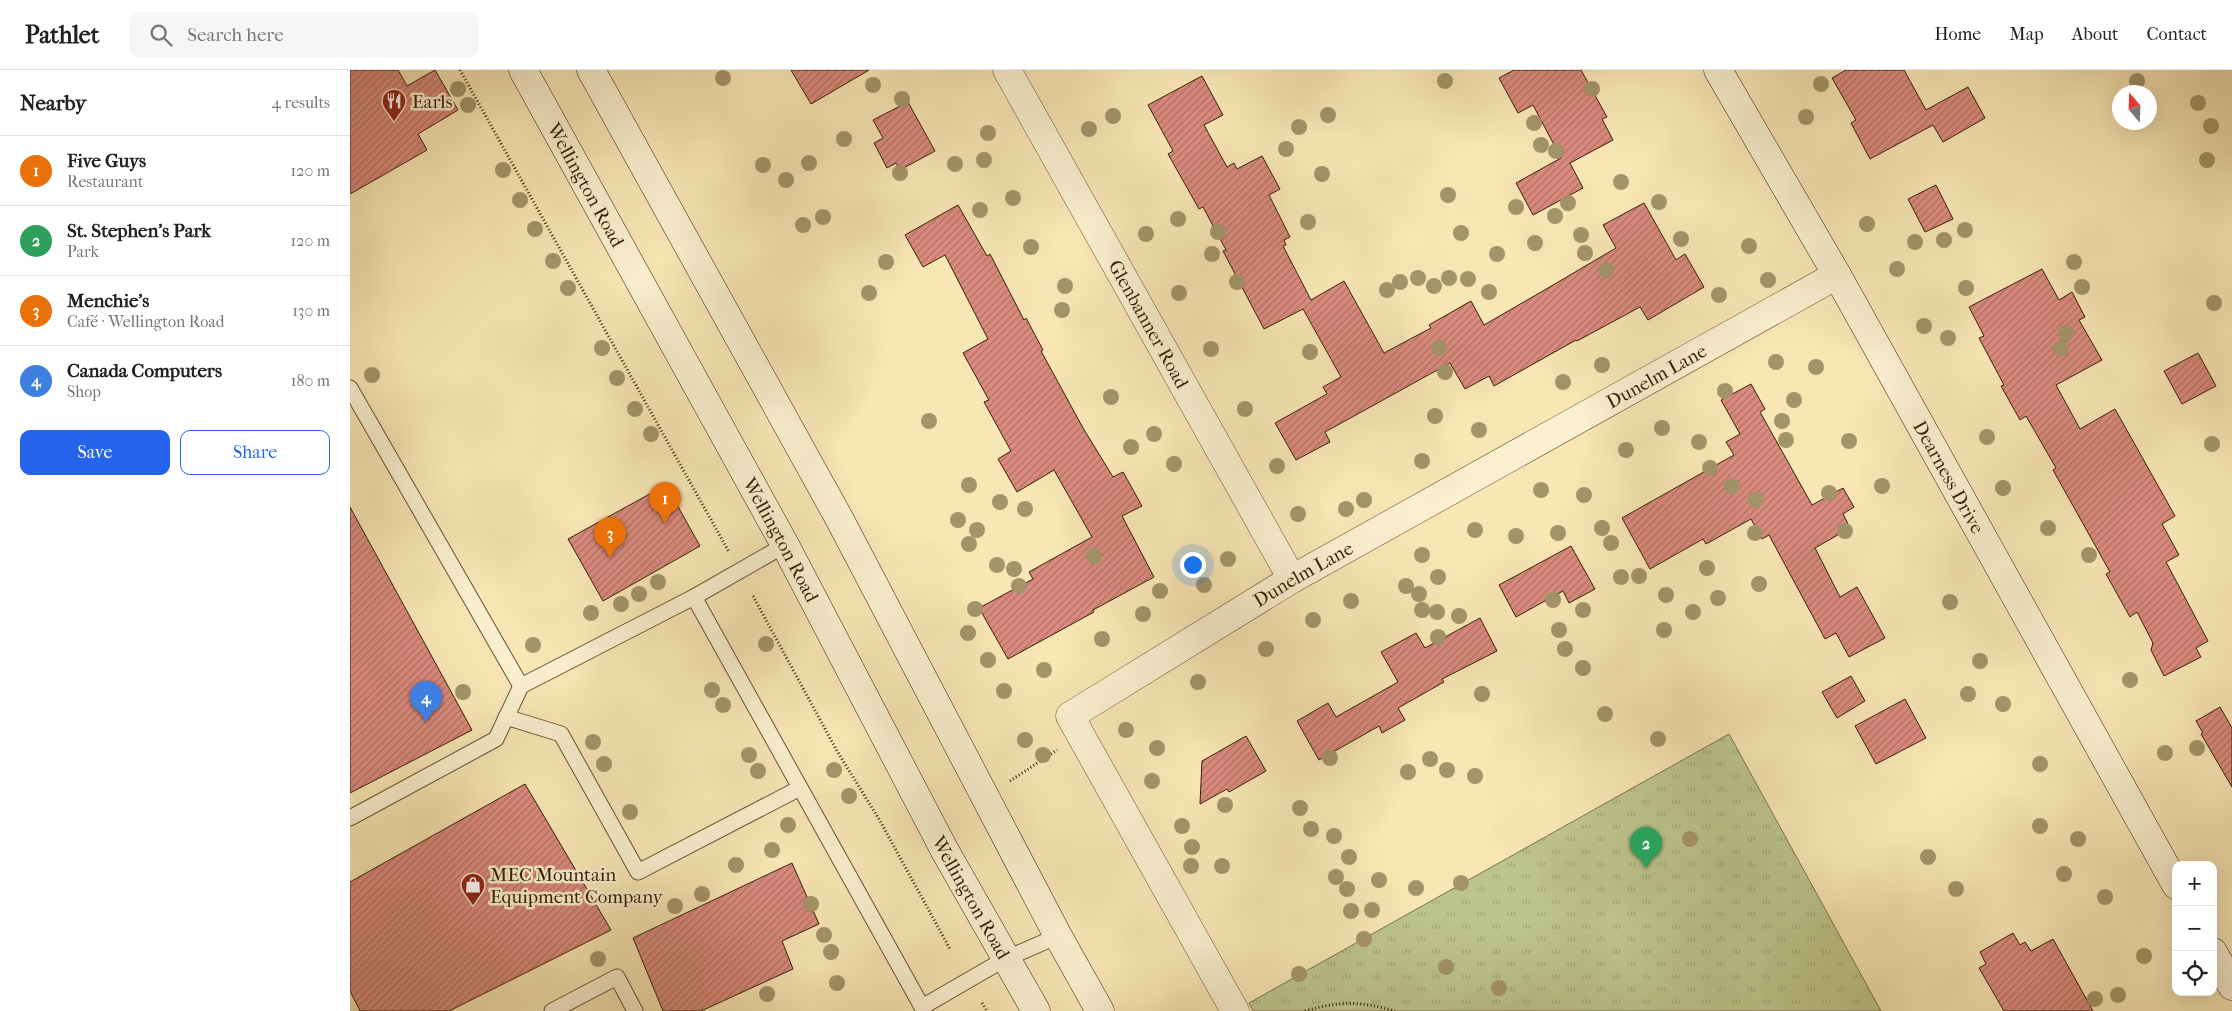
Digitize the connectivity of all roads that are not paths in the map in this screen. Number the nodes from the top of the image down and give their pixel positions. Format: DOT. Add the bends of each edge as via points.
graph roads {
  1 [pos="523,70"];
  2 [pos="590,70"];
  3 [pos="1007,70"];
  4 [pos="1718,70"];
  5 [pos="1837,275"];
  6 [pos="350,388"];
  7 [pos="785,545"];
  8 [pos="1292,579"];
  9 [pos="694,597"];
  10 [pos="521,686"];
  11 [pos="506,717"];
  12 [pos="800,788"];
  13 [pos="350,818"];
  14 [pos="2172,878"];
  15 [pos="1058,936"];
  16 [pos="1005,959"];
  17 [pos="2217,959"];
  18 [pos="2232,986"];
  19 [pos="919,1009"];
  20 [pos="552,1011"];
  21 [pos="635,1011"];
  22 [pos="1036,1011"];
  23 [pos="1100,1011"];
  24 [pos="1235,1011"];
  1 -- 7 [label="street, Wellington Road"];
  2 -- 15 [label="street" via="840,520"];
  3 -- 8 [label="street, Glenbanner Road"];
  4 -- 5 [label="street, Dearness Drive"];
  5 -- 8 [label="street, Dunelm Lane"];
  5 -- 14 [label="street, Dearness Drive"];
  6 -- 10 [label="lane"];
  7 -- 9 [label="lane"];
  7 -- 16 [label="street, Wellington Road"];
  8 -- 24 [label="street, Dunelm Lane" via="1070,716"];
  9 -- 10 [label="lane"];
  9 -- 12 [label="lane"];
  10 -- 11 [label="lane"];
  11 -- 12 [label="lane" via="561,734 638,872"];
  11 -- 13 [label="lane" via="496,739"];
  12 -- 19 [label="lane"];
  15 -- 16 [label="lane"];
  15 -- 23 [label="street"];
  16 -- 19 [label="lane"];
  16 -- 22 [label="street, Wellington Road"];
  17 -- 18 [label="street"];
  20 -- 21 [label="lane" via="617,978"];
}
